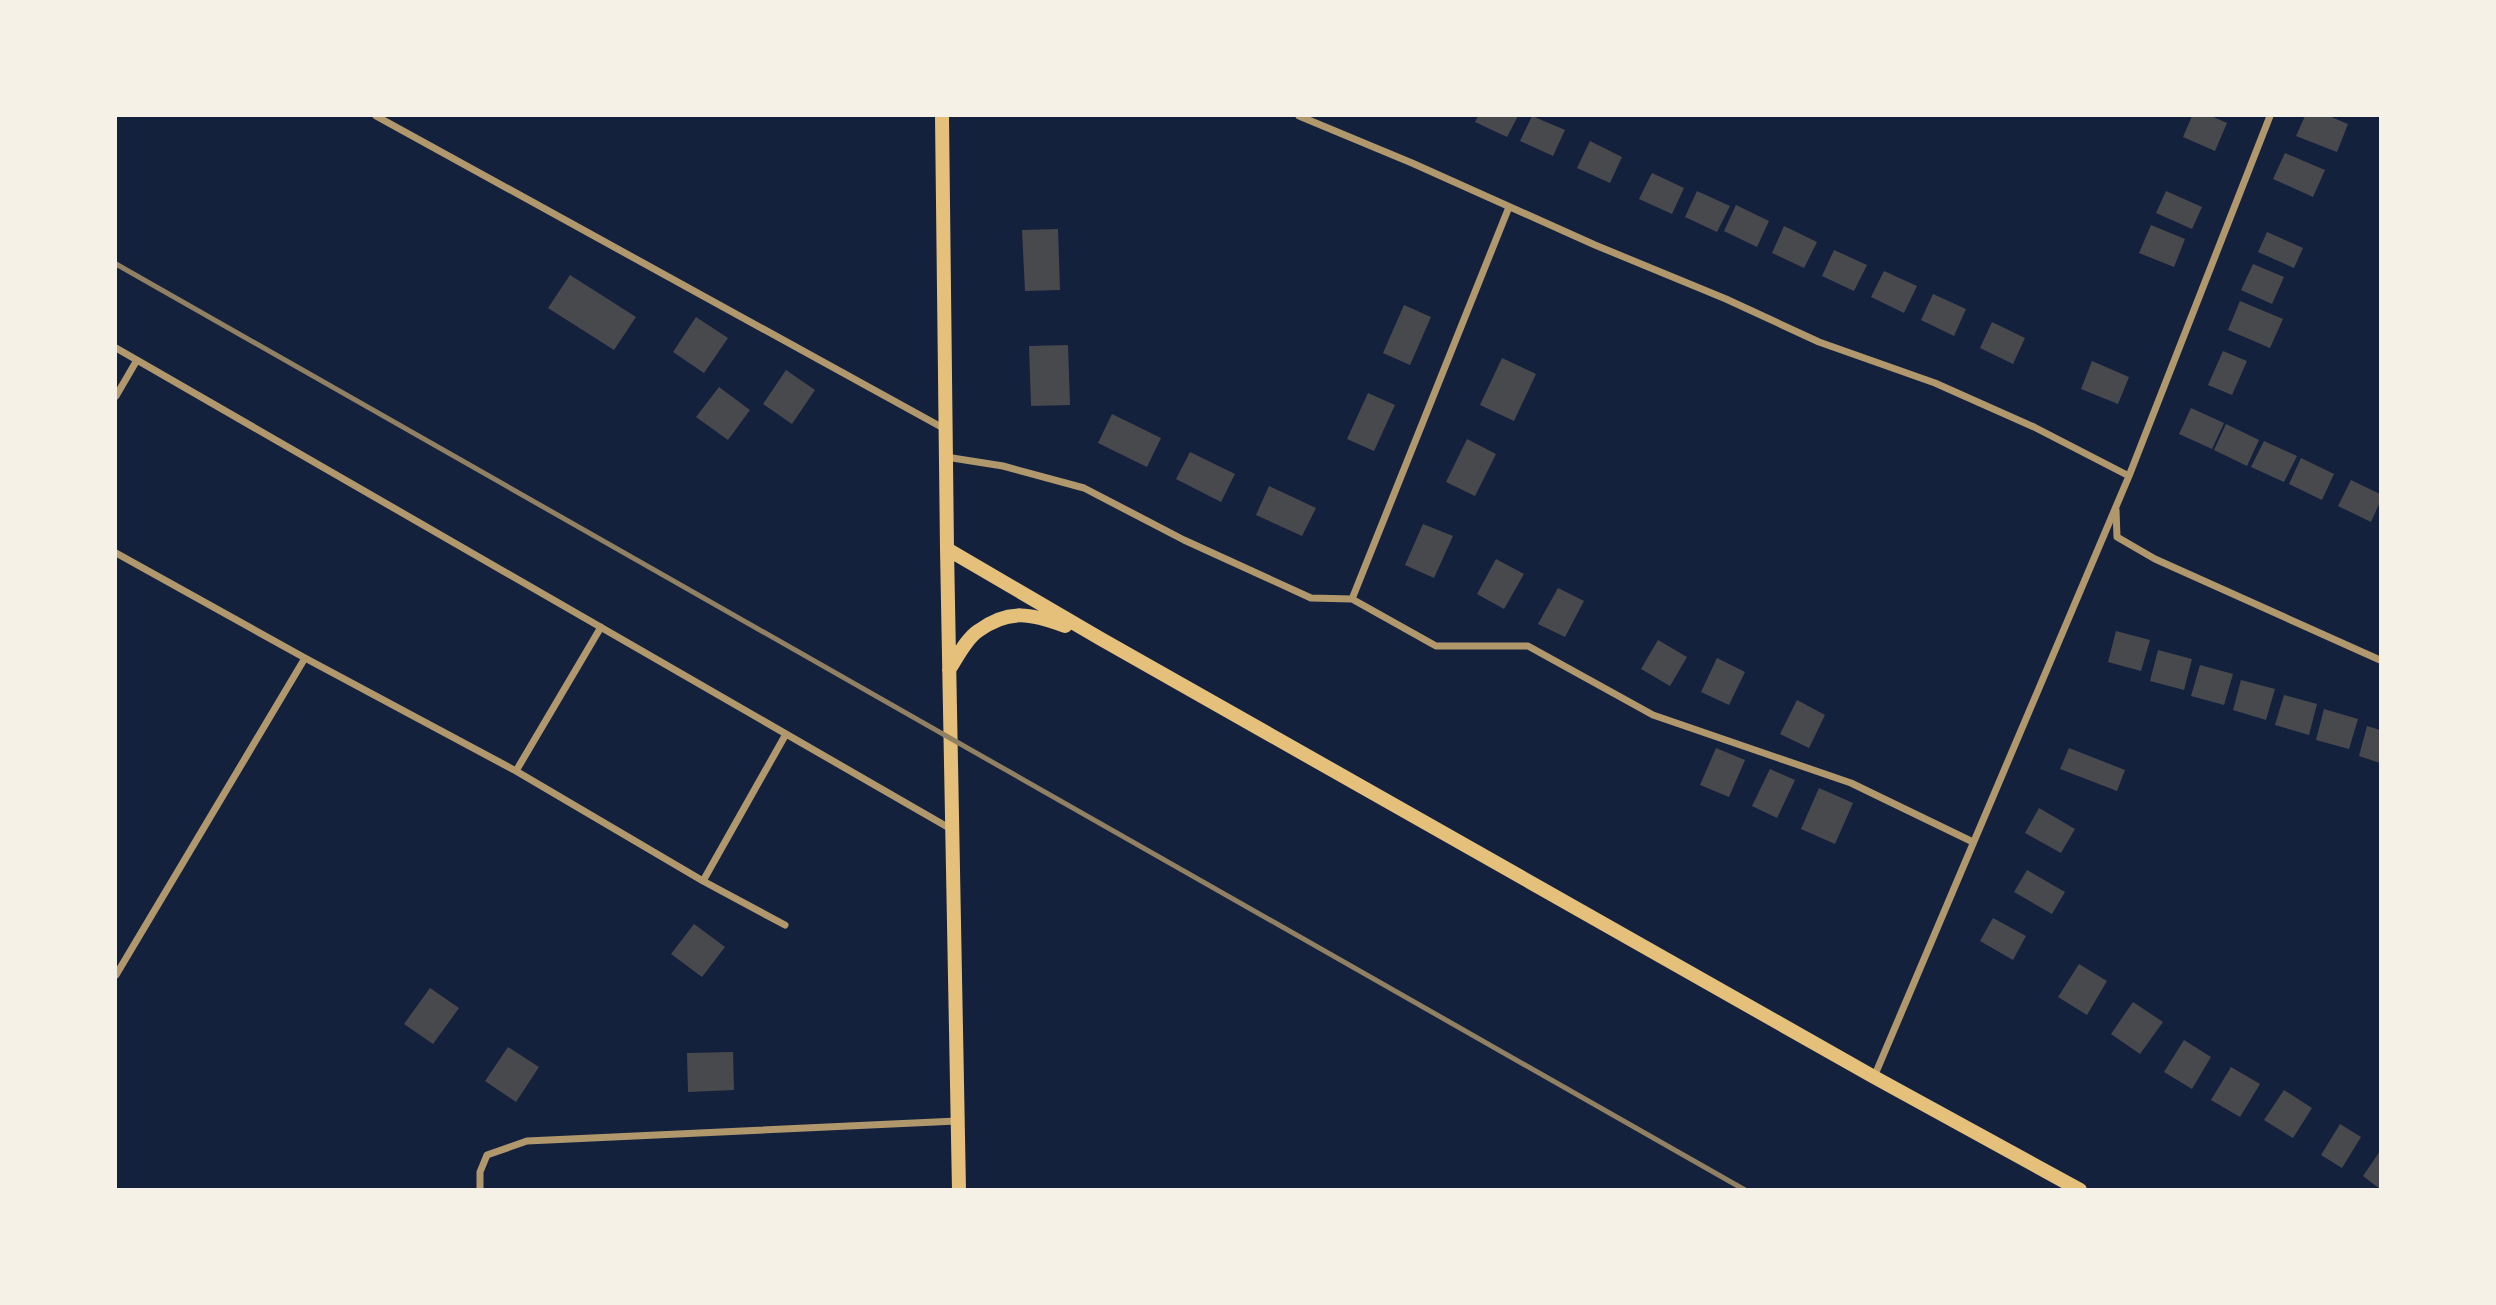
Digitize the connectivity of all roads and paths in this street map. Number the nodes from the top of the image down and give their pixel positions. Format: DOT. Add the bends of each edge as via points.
graph roads {
  1 [pos="376,116"];
  2 [pos="942,116"];
  3 [pos="1298,116"];
  4 [pos="2270,116"];
  5 [pos="1509,207"];
  6 [pos="116,348"];
  7 [pos="137,360"];
  8 [pos="116,396"];
  9 [pos="946,429"];
  10 [pos="946,457"];
  11 [pos="2129,476"];
  12 [pos="2116,507"];
  13 [pos="947,549"];
  14 [pos="116,554"];
  15 [pos="1352,599"];
  16 [pos="601,627"];
  17 [pos="1101,639"];
  18 [pos="305,658"];
  19 [pos="2381,660"];
  20 [pos="949,670"];
  21 [pos="786,734"];
  22 [pos="516,771"];
  23 [pos="952,829"];
  24 [pos="1973,842"];
  25 [pos="703,881"];
  26 [pos="785,925"];
  27 [pos="116,975"];
  28 [pos="1874,1077"];
  29 [pos="958,1121"];
  30 [pos="480,1189"];
  31 [pos="959,1189"];
  32 [pos="2080,1189"];
  1 -- 9 [label="street"];
  2 -- 9 [label="main road"];
  3 -- 5 [label="street"];
  4 -- 11 [label="street"];
  5 -- 11 [label="street" via="1819,342 1935,383"];
  5 -- 15 [label="street"];
  6 -- 7 [label="street"];
  7 -- 8 [label="street"];
  7 -- 16 [label="street"];
  9 -- 10 [label="main road"];
  10 -- 13 [label="main road"];
  10 -- 15 [label="street" via="1003,466 1084,488 1311,598"];
  11 -- 12 [label="street"];
  12 -- 19 [label="street" via="2117,537 2155,559"];
  12 -- 24 [label="street"];
  13 -- 17 [label="main road"];
  13 -- 20 [label="main road"];
  14 -- 18 [label="street"];
  15 -- 24 [label="street" via="1436,646 1528,646 1653,715 1851,783"];
  16 -- 21 [label="street"];
  16 -- 22 [label="street"];
  17 -- 20 [label="main road" via="1038,616 1010,614 976,631"];
  17 -- 28 [label="main road"];
  18 -- 22 [label="street"];
  18 -- 27 [label="street"];
  20 -- 23 [label="main road"];
  21 -- 23 [label="street"];
  21 -- 25 [label="street"];
  22 -- 25 [label="street"];
  23 -- 29 [label="main road"];
  24 -- 28 [label="street"];
  25 -- 26 [label="street"];
  28 -- 32 [label="main road"];
  29 -- 30 [label="street" via="527,1141 487,1155"];
  29 -- 31 [label="main road"];
}
